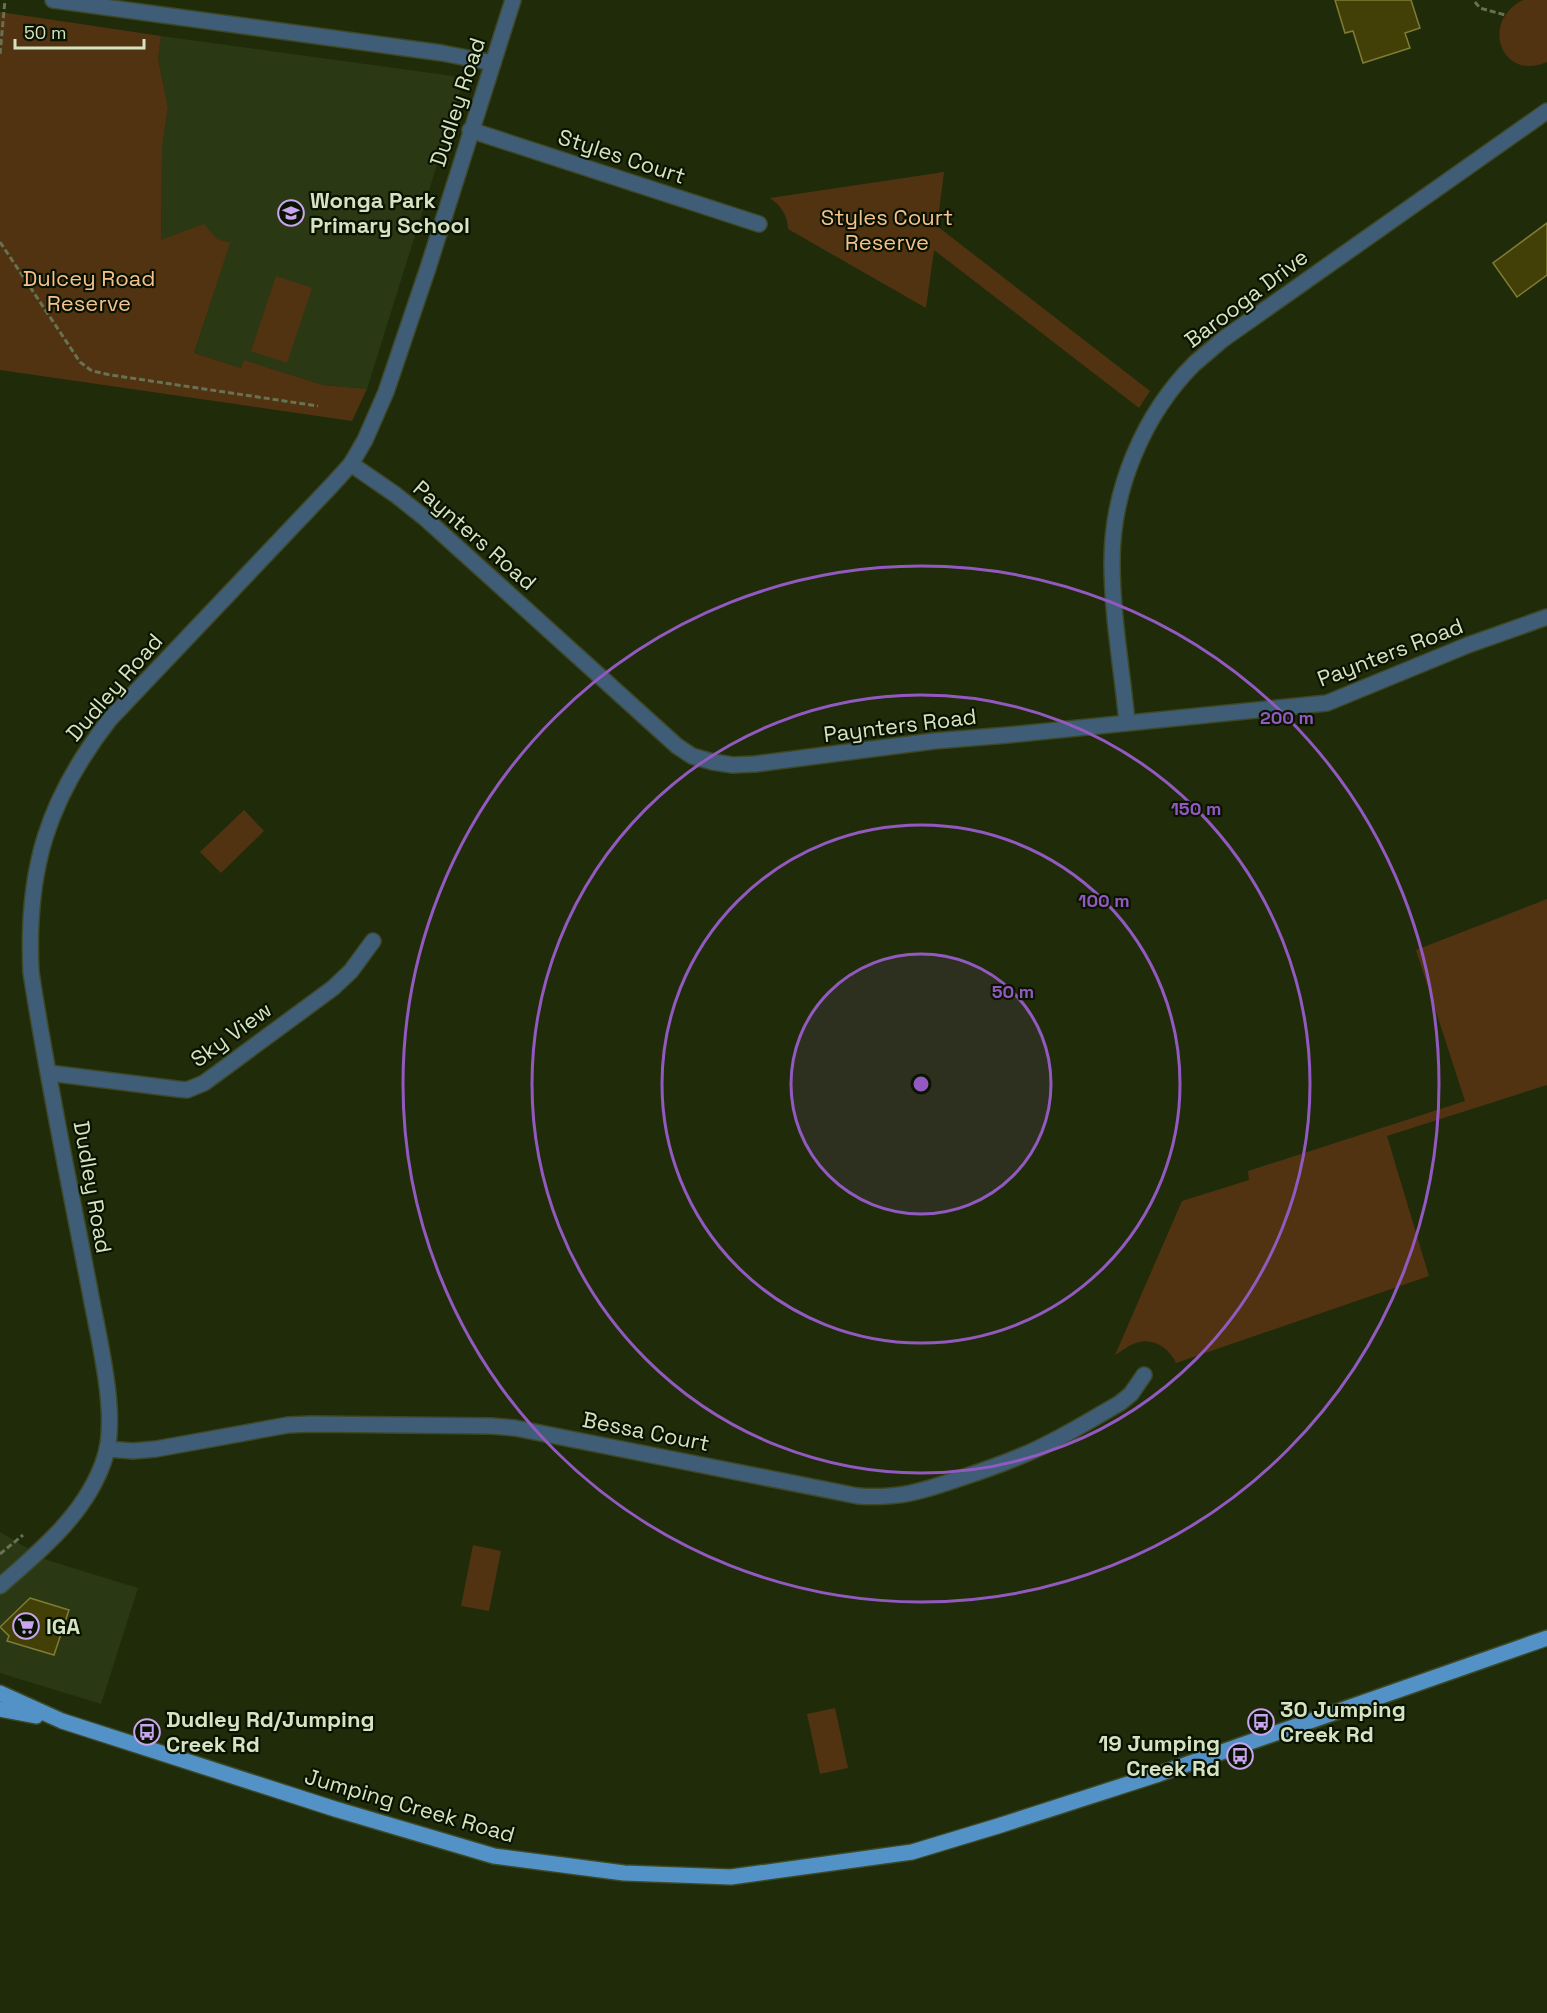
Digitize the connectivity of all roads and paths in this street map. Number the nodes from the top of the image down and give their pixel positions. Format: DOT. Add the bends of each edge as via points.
graph roads {
  1 [pos="5,0"];
  2 [pos="53,0"];
  3 [pos="513,0"];
  4 [pos="1475,2"];
  5 [pos="1505,15"];
  6 [pos="0,54"];
  7 [pos="494,63"];
  8 [pos="1547,111"];
  9 [pos="470,130"];
  10 [pos="759,224"];
  11 [pos="0,242"];
  12 [pos="318,406"];
  13 [pos="351,464"];
  14 [pos="1547,617"];
  15 [pos="1127,722"];
  16 [pos="373,941"];
  17 [pos="49,1073"];
  18 [pos="1144,1375"];
  19 [pos="107,1449"];
  20 [pos="23,1535"];
  21 [pos="0,1554"];
  22 [pos="0,1586"];
  23 [pos="1547,1638"];
  24 [pos="0,1693"];
  25 [pos="0,1709"];
  26 [pos="62,1721"];
  1 -- 6 [label="path"];
  2 -- 7 [label="street"];
  3 -- 7 [label="street, Dudley Road"];
  4 -- 5 [label="path" via="1480,8"];
  7 -- 9 [label="street, Dudley Road"];
  8 -- 15 [label="street, Barooga Drive" via="1222,340 1170,392 1133,456 1113,536 1114,601"];
  9 -- 10 [label="street, Styles Court"];
  9 -- 13 [label="street, Dudley Road" via="386,392"];
  11 -- 12 [label="path" via="86,368"];
  13 -- 15 [label="street, Paynters Road" via="426,519 648,721 692,756 733,765 755,764"];
  13 -- 17 [label="street, Dudley Road" via="110,719 58,800 39,853 31,913 31,972"];
  14 -- 15 [label="street, Paynters Road" via="1468,645 1327,704"];
  16 -- 17 [label="street, Sky View" via="333,988 195,1088"];
  17 -- 19 [label="street, Dudley Road" via="101,1354 109,1407"];
  18 -- 19 [label="street, Bessa Court" via="1120,1403 1042,1446 921,1492 900,1496 858,1496 491,1426 300,1425 156,1449"];
  19 -- 22 [label="street, Dudley Road" via="85,1500 46,1544"];
  20 -- 21 [label="path"];
  23 -- 26 [label="main road, Jumping Creek Road" via="1170,1770 912,1852 731,1877 624,1873 494,1856"];
  24 -- 26 [label="main road, Jumping Creek Road"];
  25 -- 26 [label="main road, Jumping Creek Road"];
}
